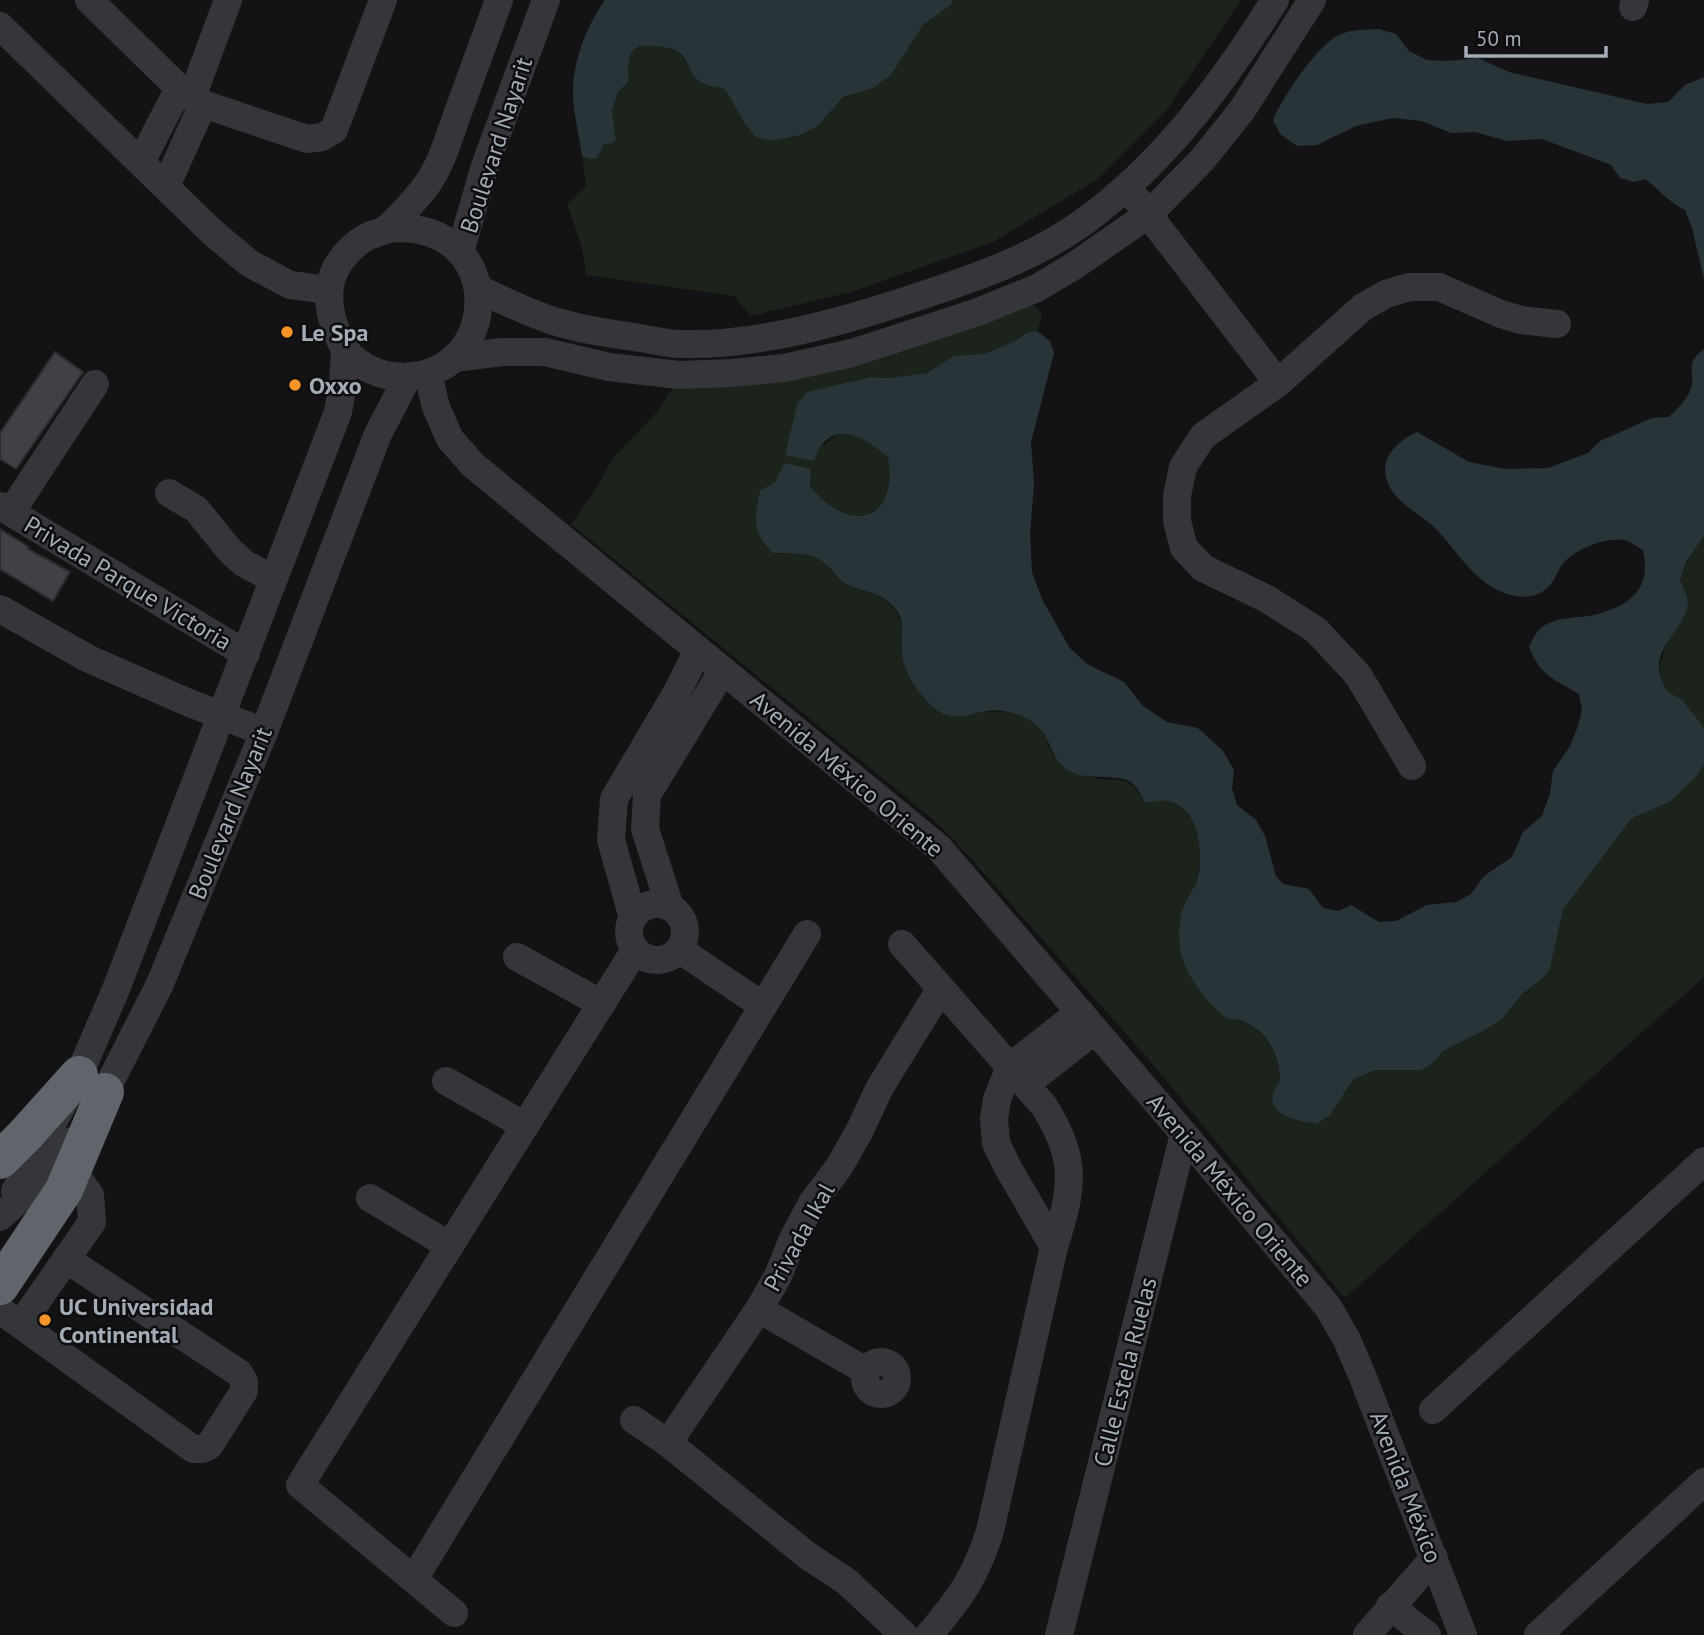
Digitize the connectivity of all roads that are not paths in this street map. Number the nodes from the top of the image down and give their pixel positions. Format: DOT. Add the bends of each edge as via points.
graph roads {
  1 [pos="228,0"];
  2 [pos="383,0"];
  3 [pos="499,0"];
  4 [pos="545,0"];
  5 [pos="1275,0"];
  6 [pos="1312,0"];
  7 [pos="97,3"];
  8 [pos="0,26"];
  9 [pos="191,96"];
  10 [pos="141,162"];
  11 [pos="166,186"];
  12 [pos="1126,188"];
  13 [pos="1149,214"];
  14 [pos="386,229"];
  15 [pos="460,252"];
  16 [pos="479,289"];
  17 [pos="329,290"];
  18 [pos="1557,324"];
  19 [pos="681,344"];
  20 [pos="345,350"];
  21 [pos="454,358"];
  22 [pos="679,375"];
  23 [pos="418,376"];
  24 [pos="1278,383"];
  25 [pos="95,384"];
  26 [pos="169,494"];
  27 [pos="6,509"];
  28 [pos="273,579"];
  29 [pos="0,609"];
  30 [pos="698,650"];
  31 [pos="246,654"];
  32 [pos="723,670"];
  33 [pos="222,715"];
  34 [pos="264,732"];
  35 [pos="1412,766"];
  36 [pos="670,907"];
  37 [pos="633,918"];
  38 [pos="807,934"];
  39 [pos="902,944"];
  40 [pos="635,950"];
  41 [pos="680,950"];
  42 [pos="517,957"];
  43 [pos="941,988"];
  44 [pos="602,1003"];
  45 [pos="763,1006"];
  46 [pos="1087,1021"];
  47 [pos="1018,1076"];
  48 [pos="446,1082"];
  49 [pos="92,1084"];
  50 [pos="525,1126"];
  51 [pos="1184,1135"];
  52 [pos="0,1160"];
  53 [pos="1704,1161"];
  54 [pos="73,1171"];
  55 [pos="370,1198"];
  56 [pos="0,1216"];
  57 [pos="450,1246"];
  58 [pos="1054,1247"];
  59 [pos="66,1259"];
  60 [pos="0,1286"];
  61 [pos="759,1309"];
  62 [pos="11,1317"];
  63 [pos="1347,1340"];
  64 [pos="866,1371"];
  65 [pos="1433,1410"];
  66 [pos="634,1420"];
  67 [pos="668,1443"];
  68 [pos="1704,1482"];
  69 [pos="1434,1558"];
  70 [pos="414,1580"];
  71 [pos="1390,1606"];
  72 [pos="454,1613"];
  73 [pos="1062,1622"];
  74 [pos="904,1635"];
  75 [pos="929,1635"];
  76 [pos="1367,1635"];
  77 [pos="1427,1635"];
  78 [pos="1463,1635"];
  79 [pos="1538,1635"];
  1 -- 9 [label="street"];
  2 -- 9 [label="street" via="334,130 322,138 307,139"];
  3 -- 14 [label="street" via="428,184"];
  4 -- 15 [label="street, Boulevard Nayarit" via="485,166"];
  5 -- 12 [label="street" via="1195,116"];
  6 -- 13 [label="street" via="1242,110 1202,160"];
  7 -- 9 [label="street"];
  8 -- 10 [label="street"];
  9 -- 10 [label="street"];
  9 -- 11 [label="street"];
  10 -- 11 [label="street"];
  11 -- 17 [label="street" via="249,263 289,285"];
  12 -- 13 [label="street"];
  12 -- 19 [label="street" via="1082,223 1028,256 973,278 800,331 760,339"];
  13 -- 22 [label="street" via="1037,288 978,312 852,353 783,368"];
  13 -- 24 [label="street"];
  14 -- 15 [label="street, Boulevard Nayarit" via="426,230"];
  14 -- 17 [label="street" via="348,251"];
  15 -- 16 [label="street"];
  16 -- 19 [label="street" via="557,322"];
  16 -- 21 [label="street" via="475,327"];
  17 -- 20 [label="street" via="331,322"];
  18 -- 24 [label="street" via="1501,314 1439,287 1409,287 1363,307"];
  19 -- 22 [label="street"];
  20 -- 23 [label="street" via="363,366 384,375"];
  20 -- 28 [label="street, Boulevard Nayarit" via="338,412"];
  21 -- 22 [label="street" via="545,352 609,367"];
  21 -- 23 [label="street"];
  23 -- 30 [label="street, Avenida México Oriente" via="450,439 473,465"];
  23 -- 34 [label="street, Boulevard Nayarit" via="378,434"];
  24 -- 35 [label="street" via="1203,436 1182,467 1177,521 1184,548 1203,568 1267,599 1316,630 1358,675"];
  25 -- 27 [label="street, Privada Parque Victoria"];
  26 -- 28 [label="street" via="196,509 244,564"];
  27 -- 31 [label="street, Privada Parque Victoria"];
  28 -- 31 [label="street, Boulevard Nayarit"];
  29 -- 33 [label="street" via="89,659"];
  30 -- 32 [label="street, Avenida México Oriente"];
  30 -- 37 [label="street" via="614,799 611,840"];
  31 -- 33 [label="street, Boulevard Nayarit"];
  32 -- 36 [label="street" via="647,795 645,829"];
  32 -- 46 [label="street, Avenida México Oriente" via="939,848"];
  33 -- 34 [label="street"];
  33 -- 49 [label="street, Boulevard Nayarit" via="116,989"];
  34 -- 49 [label="street, Boulevard Nayarit" via="159,986"];
  36 -- 37 [label="street" via="643,908"];
  36 -- 41 [label="street" via="682,918 686,934"];
  37 -- 40 [label="street" via="629,934"];
  38 -- 45 [label="street"];
  39 -- 43 [label="street"];
  40 -- 41 [label="street" via="649,959 666,959"];
  40 -- 44 [label="street"];
  41 -- 45 [label="street"];
  42 -- 44 [label="street"];
  43 -- 47 [label="street"];
  43 -- 61 [label="street, Privada Ikal" via="879,1089 839,1167 812,1203"];
  44 -- 50 [label="street"];
  45 -- 70 [label="street"];
  46 -- 47 [label="street"];
  46 -- 51 [label="street, Avenida México Oriente"];
  47 -- 58 [label="street" via="1059,1130 1070,1175 1068,1205"];
  47 -- 58 [label="street" via="997,1099 996,1143"];
  48 -- 50 [label="street"];
  49 -- 52 [label="highway"];
  49 -- 54 [label="highway"];
  49 -- 56 [label="street, Boulevard Nayarit" via="54,1168"];
  50 -- 57 [label="street"];
  51 -- 63 [label="street, Avenida México Oriente" via="1328,1307"];
  51 -- 73 [label="street, Calle Estela Ruelas"];
  53 -- 65 [label="street"];
  54 -- 59 [label="street" via="90,1195 92,1222"];
  54 -- 60 [label="highway"];
  55 -- 57 [label="street"];
  57 -- 70 [label="street" via="300,1485"];
  58 -- 75 [label="street" via="979,1564 960,1598"];
  59 -- 62 [label="street"];
  59 -- 62 [label="street" via="239,1373 244,1391 209,1446 193,1449"];
  61 -- 64 [label="street"];
  61 -- 67 [label="street, Privada Ikal"];
  63 -- 69 [label="street, Avenida México"];
  66 -- 67 [label="street"];
  67 -- 74 [label="street" via="808,1556 846,1581"];
  68 -- 79 [label="street"];
  69 -- 71 [label="street"];
  69 -- 78 [label="street, Avenida México"];
  70 -- 72 [label="street"];
  71 -- 76 [label="street"];
  71 -- 77 [label="street"];
}
